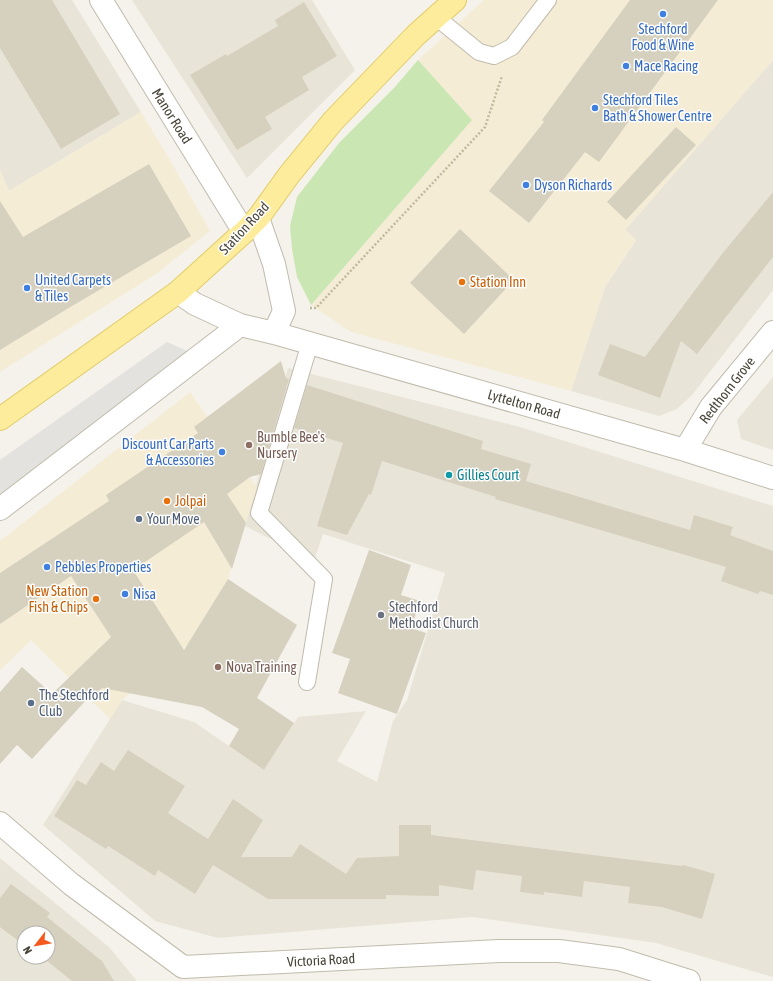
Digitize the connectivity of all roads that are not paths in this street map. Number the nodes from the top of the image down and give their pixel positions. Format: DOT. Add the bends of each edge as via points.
graph roads {
  1 [pos="101,0"];
  2 [pos="455,0"];
  3 [pos="548,0"];
  4 [pos="436,17"];
  5 [pos="251,225"];
  6 [pos="178,292"];
  7 [pos="240,325"];
  8 [pos="773,332"];
  9 [pos="274,333"];
  10 [pos="310,343"];
  11 [pos="0,419"];
  12 [pos="685,450"];
  13 [pos="773,478"];
  14 [pos="0,509"];
  15 [pos="307,682"];
  16 [pos="0,823"];
  17 [pos="185,974"];
  18 [pos="689,981"];
  1 -- 5 [label="street, Manor Road"];
  2 -- 4 [label="main road, Station Road"];
  3 -- 4 [label="lane" via="512,47 494,56 479,52"];
  4 -- 5 [label="main road, Station Road" via="333,121"];
  5 -- 6 [label="main road, Station Road"];
  5 -- 9 [label="street" via="274,264 284,311"];
  6 -- 7 [label="street, Lyttelton Road" via="195,304"];
  6 -- 11 [label="main road, Station Road"];
  7 -- 9 [label="street, Lyttelton Road"];
  7 -- 14 [label="street"];
  8 -- 12 [label="street, Redthorn Grove" via="711,406"];
  9 -- 10 [label="street, Lyttelton Road"];
  10 -- 12 [label="street, Lyttelton Road"];
  10 -- 15 [label="lane" via="259,513 324,578"];
  12 -- 13 [label="street, Lyttelton Road"];
  16 -- 17 [label="street, Victoria Road" via="71,884"];
  17 -- 18 [label="street, Victoria Road" via="499,951 559,951 619,959"];
}
